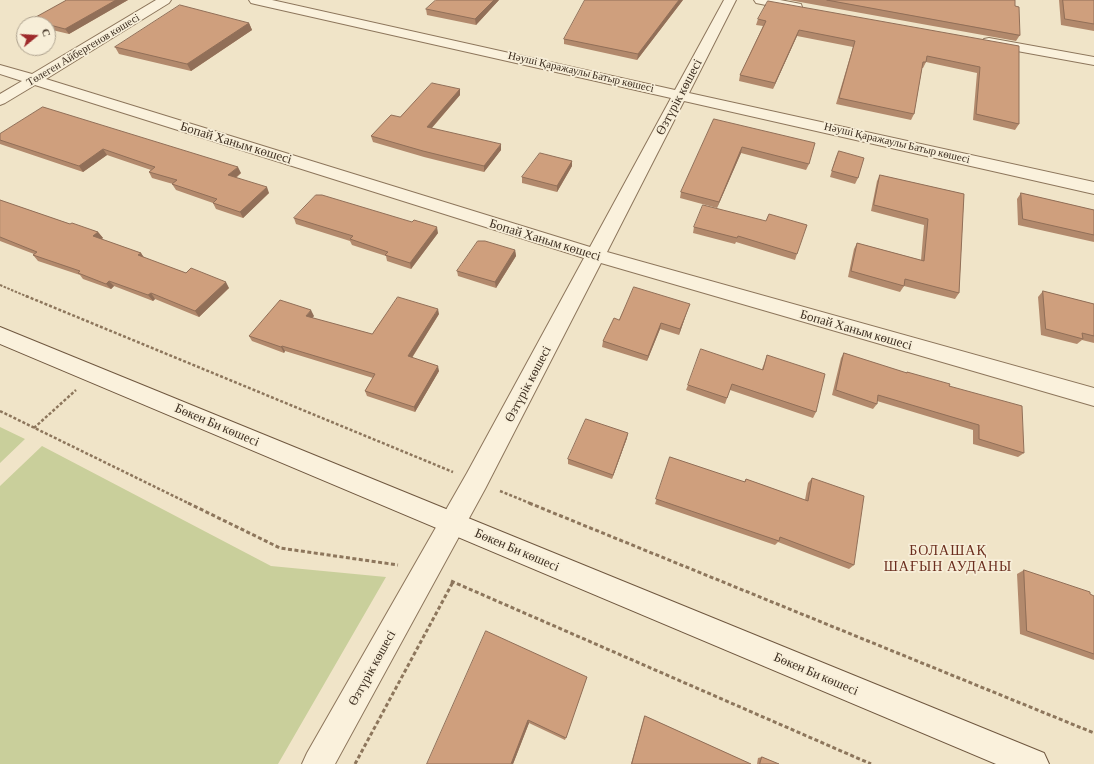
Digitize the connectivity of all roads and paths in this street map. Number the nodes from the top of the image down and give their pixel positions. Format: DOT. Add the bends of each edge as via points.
graph roads {
  1 [pos="166,0"];
  2 [pos="255,0"];
  3 [pos="730,0"];
  4 [pos="760,0"];
  5 [pos="807,8"];
  6 [pos="978,40"];
  7 [pos="1094,61"];
  8 [pos="0,69"];
  9 [pos="34,79"];
  10 [pos="680,94"];
  11 [pos="0,100"];
  12 [pos="1094,188"];
  13 [pos="595,256"];
  14 [pos="0,285"];
  15 [pos="0,335"];
  16 [pos="94,374"];
  17 [pos="1094,397"];
  18 [pos="34,428"];
  19 [pos="476,482"];
  20 [pos="454,523"];
  21 [pos="453,582"];
  22 [pos="1094,733"];
  23 [pos="318,764"];
  24 [pos="355,764"];
  25 [pos="1033,764"];
  1 -- 9 [label="street, Төлеген Айбергенов көшесі"];
  2 -- 10 [label="street, Нәуші Қаражаулы Батыр көшесі"];
  3 -- 10 [label="street, Өзтүрік көшесі"];
  4 -- 5 [label="street"];
  6 -- 7 [label="street"];
  8 -- 9 [label="street, Бопай Ханым көшесі"];
  9 -- 11 [label="street, Төлеген Айбергенов көшесі"];
  9 -- 13 [label="street, Бопай Ханым көшесі"];
  10 -- 12 [label="street, Нәуші Қаражаулы Батыр көшесі"];
  10 -- 13 [label="street, Өзтүрік көшесі"];
  13 -- 17 [label="street, Бопай Ханым көшесі"];
  13 -- 19 [label="street, Өзтүрік көшесі"];
  14 -- 19 [label="path"];
  15 -- 16 [label="street, Бөкен Би көшесі"];
  16 -- 18 [label="path"];
  16 -- 20 [label="street, Бөкен Би көшесі"];
  19 -- 20 [label="street, Өзтүрік көшесі"];
  19 -- 22 [label="path"];
  20 -- 23 [label="street, Өзтүрік көшесі"];
  20 -- 25 [label="street, Бөкен Би көшесі"];
  21 -- 24 [label="path"];
}
